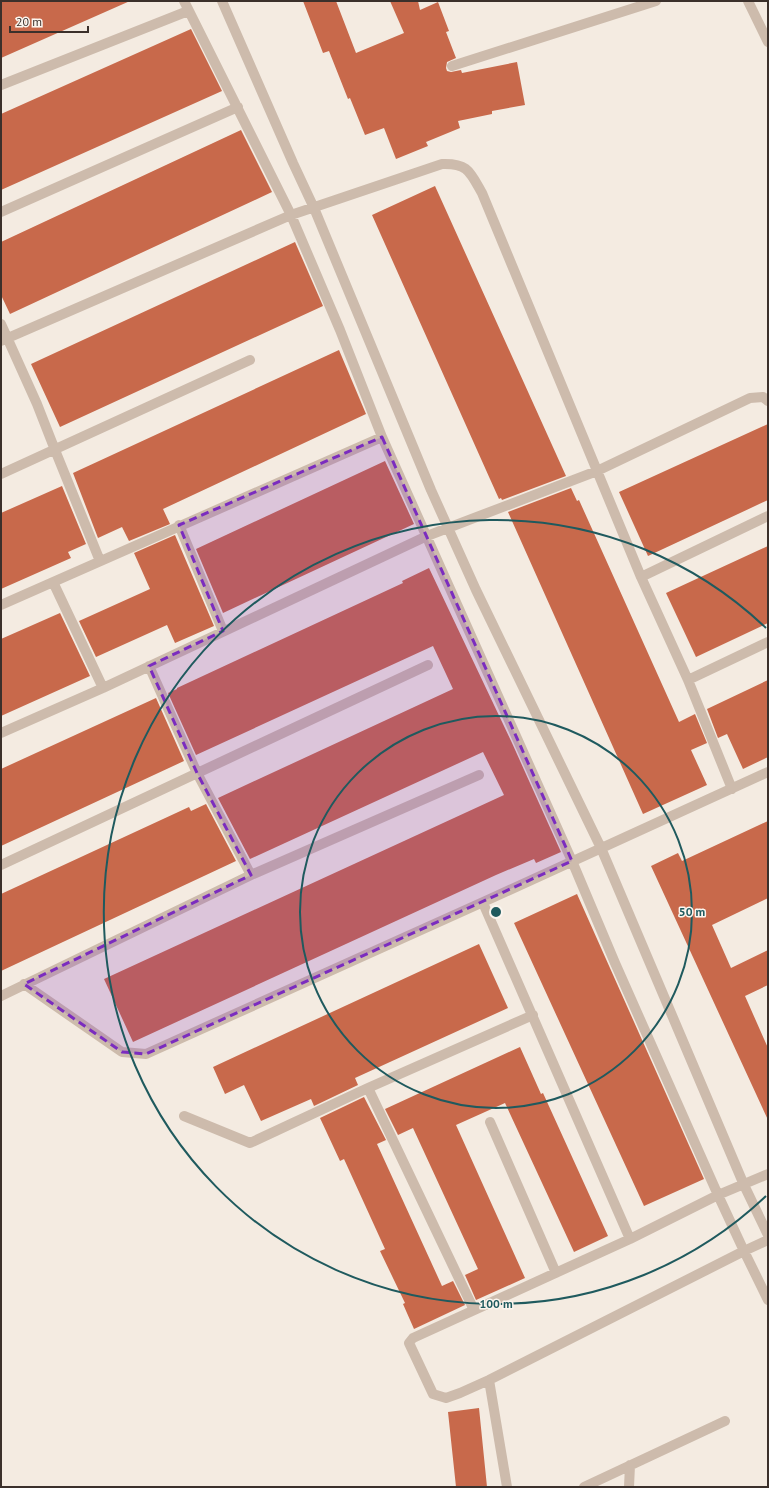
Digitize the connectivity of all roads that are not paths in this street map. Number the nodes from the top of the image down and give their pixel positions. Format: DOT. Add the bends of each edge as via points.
graph roads {
  1 [pos="184,1"];
  2 [pos="222,1"];
  3 [pos="656,1"];
  4 [pos="748,1"];
  5 [pos="188,11"];
  6 [pos="768,42"];
  7 [pos="452,66"];
  8 [pos="1,85"];
  9 [pos="238,107"];
  10 [pos="314,208"];
  11 [pos="1,212"];
  12 [pos="291,215"];
  13 [pos="1,324"];
  14 [pos="4,340"];
  15 [pos="250,360"];
  16 [pos="768,401"];
  17 [pos="382,437"];
  18 [pos="55,450"];
  19 [pos="597,471"];
  20 [pos="1,474"];
  21 [pos="768,516"];
  22 [pos="179,526"];
  23 [pos="448,527"];
  24 [pos="427,536"];
  25 [pos="100,561"];
  26 [pos="641,577"];
  27 [pos="53,582"];
  28 [pos="1,605"];
  29 [pos="223,631"];
  30 [pos="768,642"];
  31 [pos="428,665"];
  32 [pos="149,666"];
  33 [pos="688,680"];
  34 [pos="103,688"];
  35 [pos="1,733"];
  36 [pos="768,772"];
  37 [pos="197,773"];
  38 [pos="479,775"];
  39 [pos="732,789"];
  40 [pos="601,848"];
  41 [pos="572,861"];
  42 [pos="1,865"];
  43 [pos="251,875"];
  44 [pos="483,903"];
  45 [pos="24,984"];
  46 [pos="1,996"];
  47 [pos="532,1015"];
  48 [pos="368,1088"];
  49 [pos="184,1116"];
  50 [pos="490,1122"];
  51 [pos="768,1174"];
  52 [pos="744,1185"];
  53 [pos="718,1195"];
  54 [pos="768,1235"];
  55 [pos="630,1239"];
  56 [pos="768,1240"];
  57 [pos="744,1251"];
  58 [pos="556,1273"];
  59 [pos="768,1300"];
  60 [pos="474,1310"];
  61 [pos="489,1380"];
  62 [pos="725,1421"];
  63 [pos="630,1465"];
  64 [pos="507,1487"];
  65 [pos="584,1487"];
  66 [pos="630,1487"];
  1 -- 5 [label="street"];
  2 -- 10 [label="street"];
  3 -- 7 [label="street"];
  4 -- 6 [label="street"];
  5 -- 8 [label="street"];
  5 -- 9 [label="street"];
  9 -- 11 [label="street"];
  9 -- 12 [label="street"];
  10 -- 12 [label="street"];
  10 -- 19 [label="street" via="442,164 456,164 470,172 482,193"];
  10 -- 23 [label="street"];
  12 -- 14 [label="street"];
  12 -- 17 [label="street"];
  13 -- 14 [label="street"];
  14 -- 18 [label="street" via="37,404"];
  15 -- 18 [label="street"];
  16 -- 19 [label="street" via="763,397 750,398"];
  17 -- 22 [label="street"];
  17 -- 24 [label="street"];
  18 -- 20 [label="street"];
  18 -- 25 [label="street"];
  19 -- 23 [label="street"];
  19 -- 26 [label="street"];
  21 -- 26 [label="street"];
  22 -- 25 [label="street"];
  22 -- 29 [label="street"];
  23 -- 24 [label="street"];
  23 -- 40 [label="street"];
  24 -- 29 [label="street"];
  24 -- 41 [label="street"];
  25 -- 27 [label="street"];
  26 -- 33 [label="street"];
  27 -- 28 [label="street"];
  27 -- 34 [label="street"];
  29 -- 32 [label="street"];
  30 -- 33 [label="street"];
  31 -- 37 [label="street"];
  32 -- 34 [label="street"];
  32 -- 37 [label="street"];
  33 -- 39 [label="street"];
  34 -- 35 [label="street"];
  36 -- 39 [label="street"];
  37 -- 42 [label="street"];
  37 -- 43 [label="street"];
  38 -- 43 [label="street"];
  39 -- 40 [label="street"];
  40 -- 41 [label="street"];
  40 -- 52 [label="street"];
  41 -- 44 [label="street"];
  41 -- 53 [label="street"];
  43 -- 45 [label="street"];
  44 -- 45 [label="street" via="146,1054 122,1052"];
  44 -- 47 [label="street"];
  45 -- 46 [label="street"];
  47 -- 48 [label="street"];
  47 -- 55 [label="street"];
  48 -- 49 [label="street" via="250,1144"];
  48 -- 60 [label="street"];
  50 -- 58 [label="street"];
  51 -- 52 [label="street"];
  52 -- 53 [label="street"];
  52 -- 54 [label="street"];
  53 -- 55 [label="street"];
  53 -- 57 [label="street"];
  55 -- 58 [label="street"];
  56 -- 57 [label="street"];
  57 -- 59 [label="street"];
  57 -- 61 [label="street"];
  58 -- 60 [label="street"];
  60 -- 61 [label="street" via="413,1338 409,1343 433,1394 446,1398"];
  61 -- 64 [label="street"];
  62 -- 63 [label="street"];
  63 -- 65 [label="street"];
  63 -- 66 [label="street"];
}
